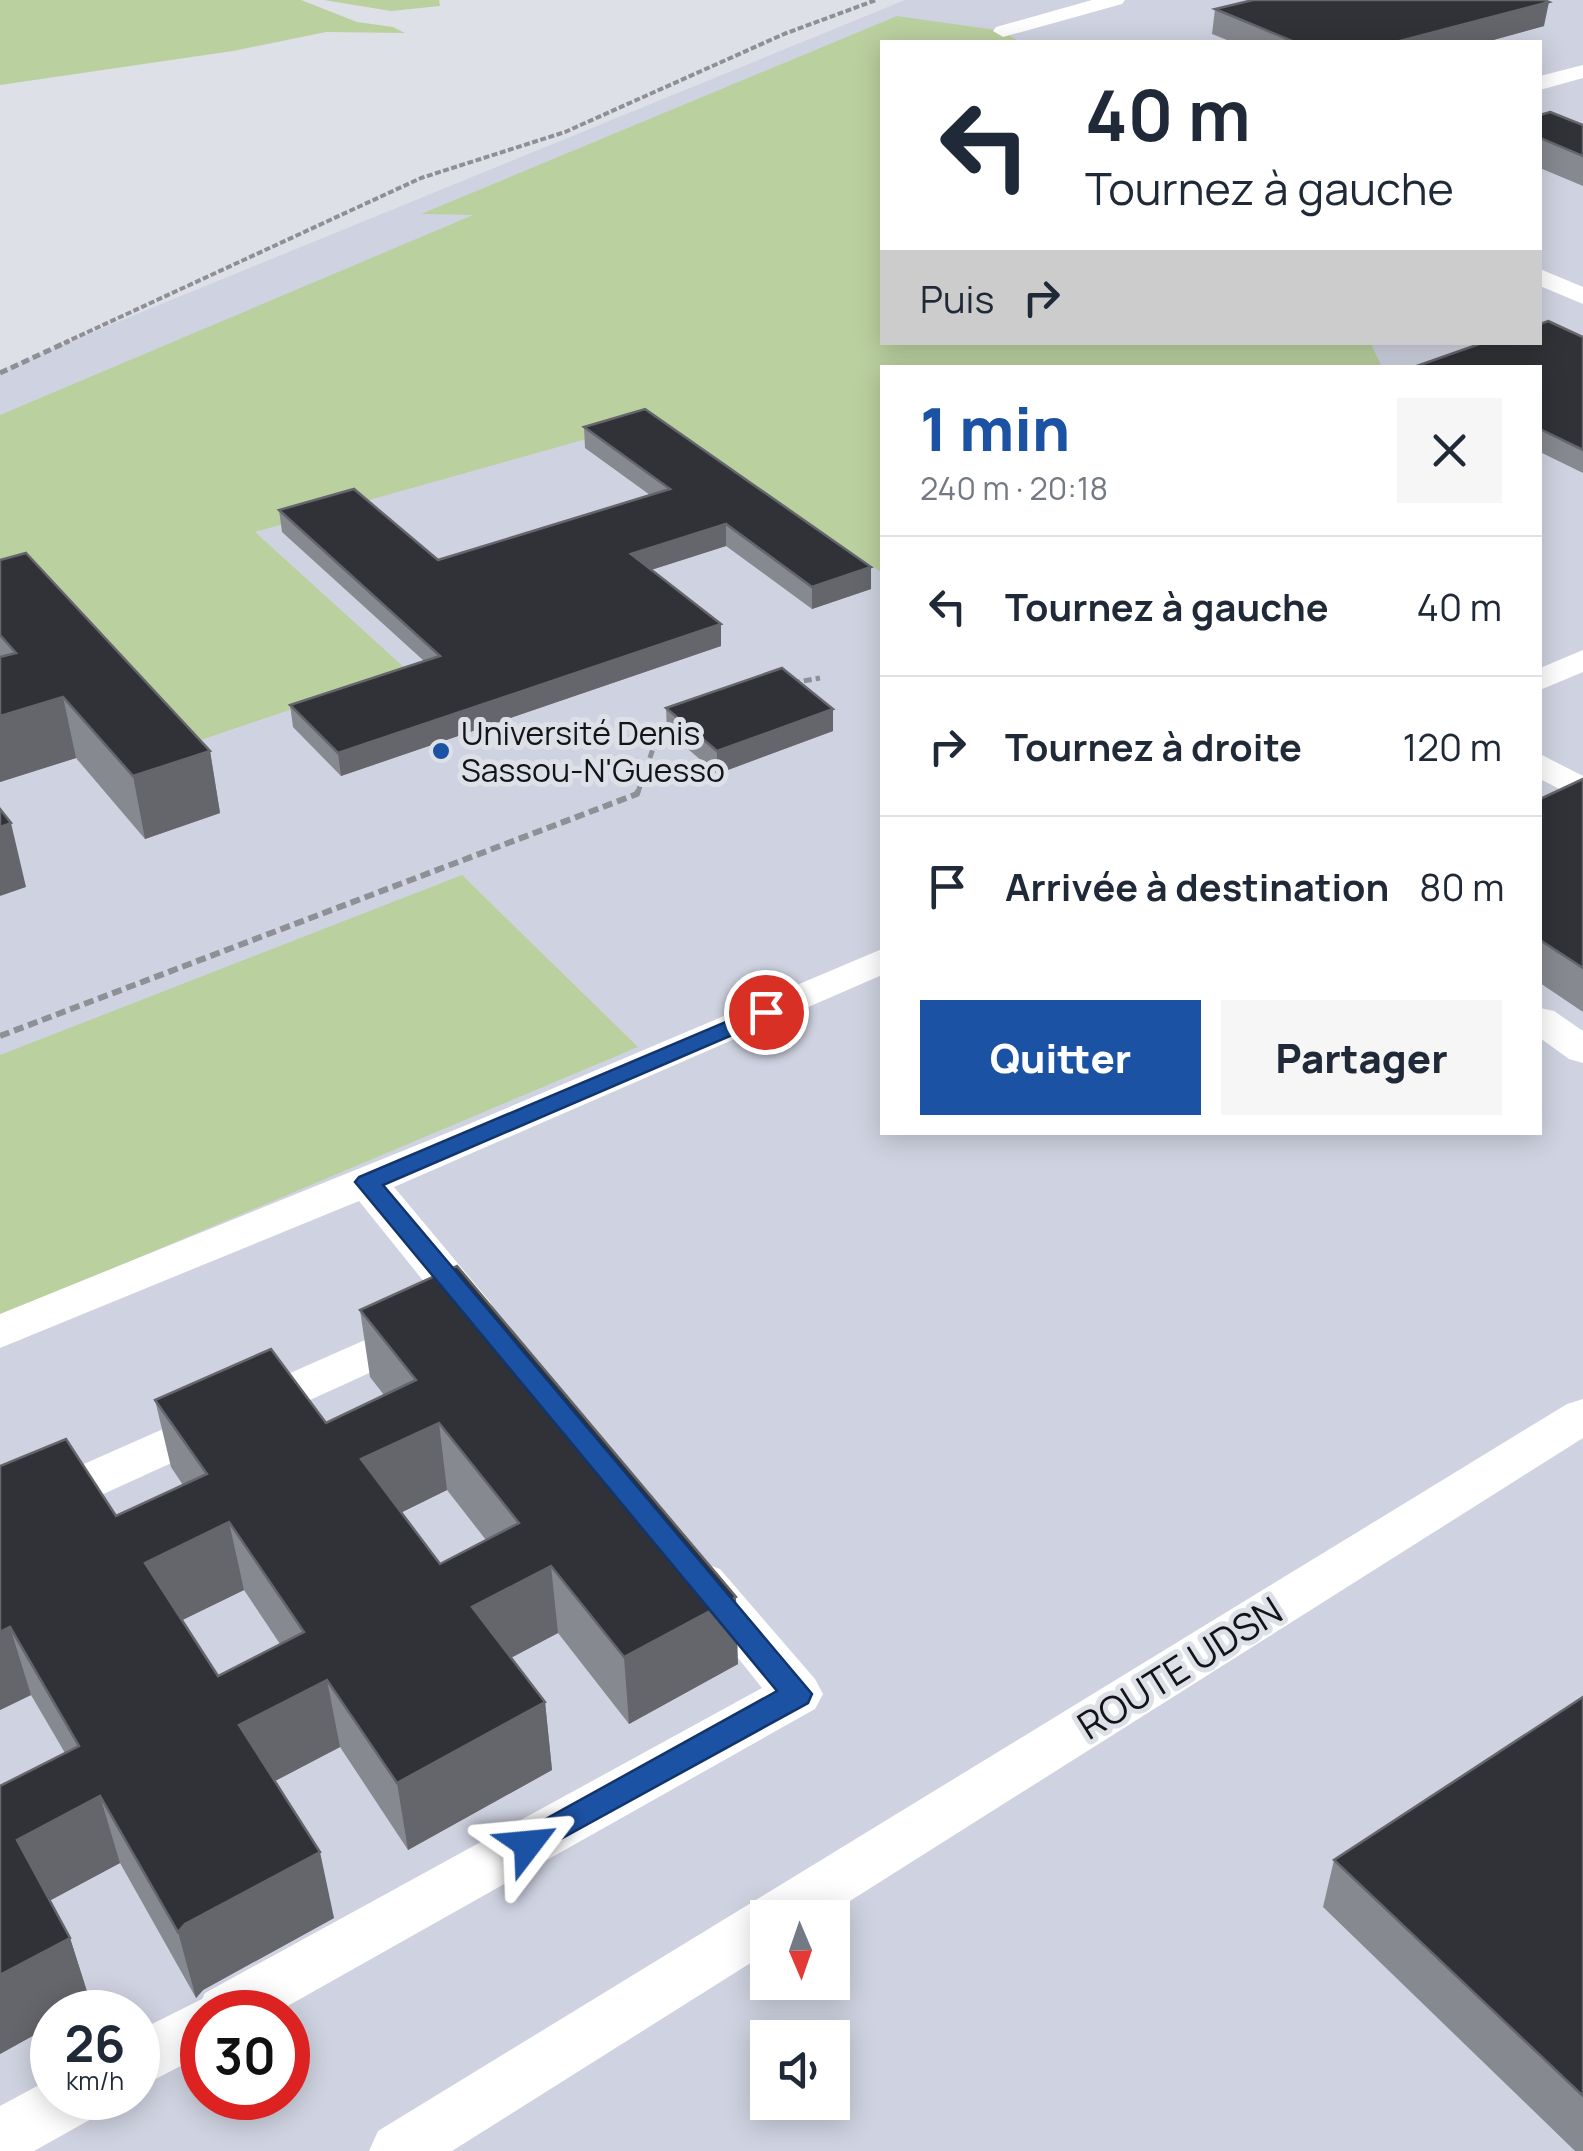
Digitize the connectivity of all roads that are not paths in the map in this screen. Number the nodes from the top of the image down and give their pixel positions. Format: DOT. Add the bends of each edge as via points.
graph roads {
  1 [pos="1114,0"];
  2 [pos="1017,40"];
  3 [pos="1583,71"];
  4 [pos="1542,83"];
  5 [pos="1542,278"];
  6 [pos="1583,296"];
  7 [pos="1583,660"];
  8 [pos="1542,679"];
  9 [pos="880,962"];
  10 [pos="1542,1021"];
  11 [pos="1583,1050"];
  12 [pos="367,1182"];
  13 [pos="470,1309"];
  14 [pos="0,1332"];
  15 [pos="508,1353"];
  16 [pos="1583,1416"];
  17 [pos="0,1522"];
  18 [pos="672,1546"];
  19 [pos="804,1900"];
  20 [pos="750,1933"];
  21 [pos="265,1990"];
  22 [pos="32,2120"];
  23 [pos="0,2138"];
  24 [pos="399,2151"];
  1 -- 2 [label="street" via="1003,31"];
  3 -- 4 [label="street"];
  5 -- 6 [label="street"];
  7 -- 8 [label="street"];
  9 -- 12 [label="street"];
  10 -- 11 [label="street"];
  12 -- 13 [label="street"];
  12 -- 14 [label="street"];
  13 -- 15 [label="street"];
  13 -- 17 [label="street"];
  16 -- 19 [label="street, ROUTE UDSN"];
  18 -- 21 [label="street" via="797,1694"];
  20 -- 24 [label="street"];
  22 -- 23 [label="street"];
}
